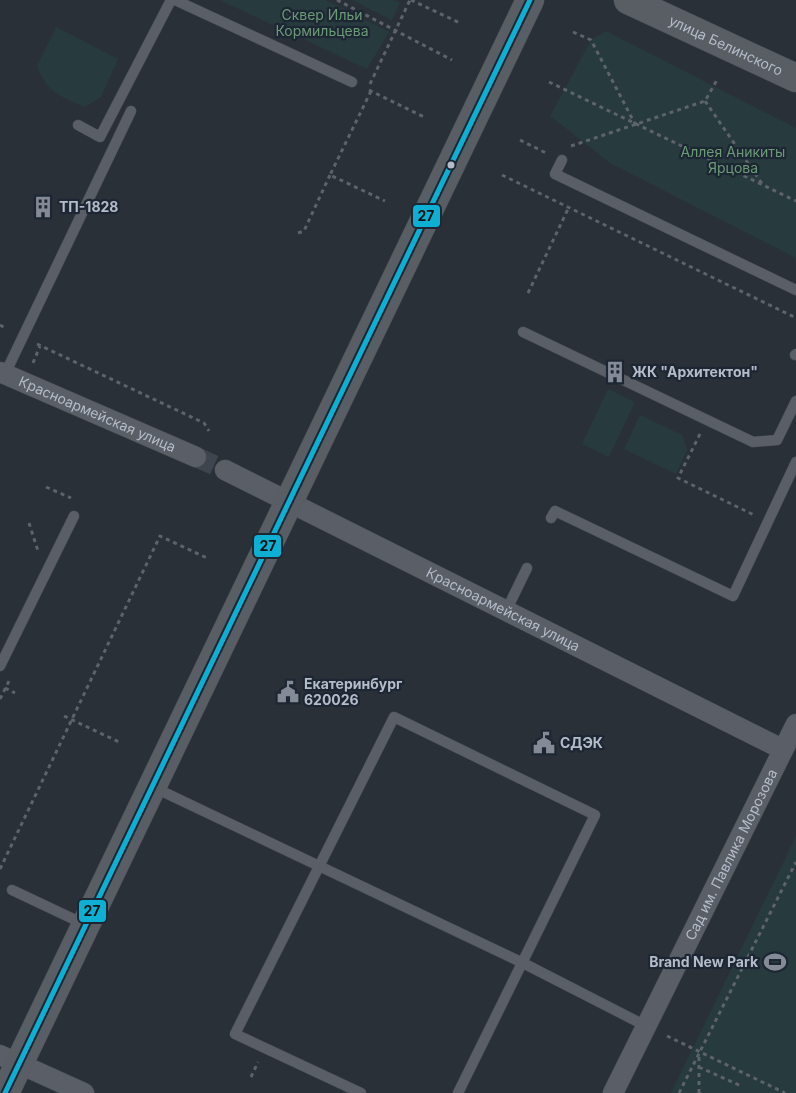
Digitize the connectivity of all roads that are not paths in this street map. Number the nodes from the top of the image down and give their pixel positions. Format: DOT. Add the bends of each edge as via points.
graph roads {
  1 [pos="171,0"];
  2 [pos="175,0"];
  3 [pos="530,0"];
  4 [pos="628,0"];
  5 [pos="796,78"];
  6 [pos="352,82"];
  7 [pos="131,111"];
  8 [pos="78,125"];
  9 [pos="562,160"];
  10 [pos="796,290"];
  11 [pos="523,332"];
  12 [pos="3,373"];
  13 [pos="796,401"];
  14 [pos="196,456"];
  15 [pos="796,462"];
  16 [pos="225,470"];
  17 [pos="288,501"];
  18 [pos="74,516"];
  19 [pos="550,518"];
  20 [pos="527,568"];
  21 [pos="507,609"];
  22 [pos="0,666"];
  23 [pos="796,724"];
  24 [pos="782,749"];
  25 [pos="152,786"];
  26 [pos="321,866"];
  27 [pos="12,890"];
  28 [pos="86,925"];
  29 [pos="523,963"];
  30 [pos="646,1026"];
  31 [pos="10,1059"];
  32 [pos="5,1093"];
  33 [pos="84,1093"];
  34 [pos="361,1093"];
  35 [pos="458,1093"];
  36 [pos="613,1093"];
  1 -- 8 [label="lane" via="100,137"];
  2 -- 6 [label="lane"];
  3 -- 17 [label="main road"];
  4 -- 5 [label="main road, улица Белинского"];
  7 -- 12 [label="lane"];
  9 -- 10 [label="lane" via="555,174"];
  11 -- 13 [label="lane" via="753,442 777,440"];
  12 -- 14 [label="street, Красноармейская улица"];
  15 -- 19 [label="lane" via="733,596 555,511"];
  16 -- 17 [label="street, Красноармейская улица"];
  17 -- 21 [label="street, Красноармейская улица"];
  17 -- 25 [label="main road"];
  18 -- 22 [label="lane"];
  20 -- 21 [label="lane"];
  21 -- 24 [label="street, Красноармейская улица"];
  23 -- 24 [label="street, Сад им. Павлика Морозова"];
  24 -- 30 [label="street, Сад им. Павлика Морозова"];
  25 -- 26 [label="lane"];
  25 -- 28 [label="main road"];
  26 -- 29 [label="lane"];
  26 -- 29 [label="lane" via="394,717 595,815"];
  26 -- 34 [label="lane" via="235,1034"];
  27 -- 28 [label="lane"];
  28 -- 31 [label="main road"];
  29 -- 30 [label="lane"];
  29 -- 35 [label="lane"];
  30 -- 36 [label="street, Сад им. Павлика Морозова"];
  31 -- 32 [label="main road"];
  31 -- 33 [label="street"];
}
